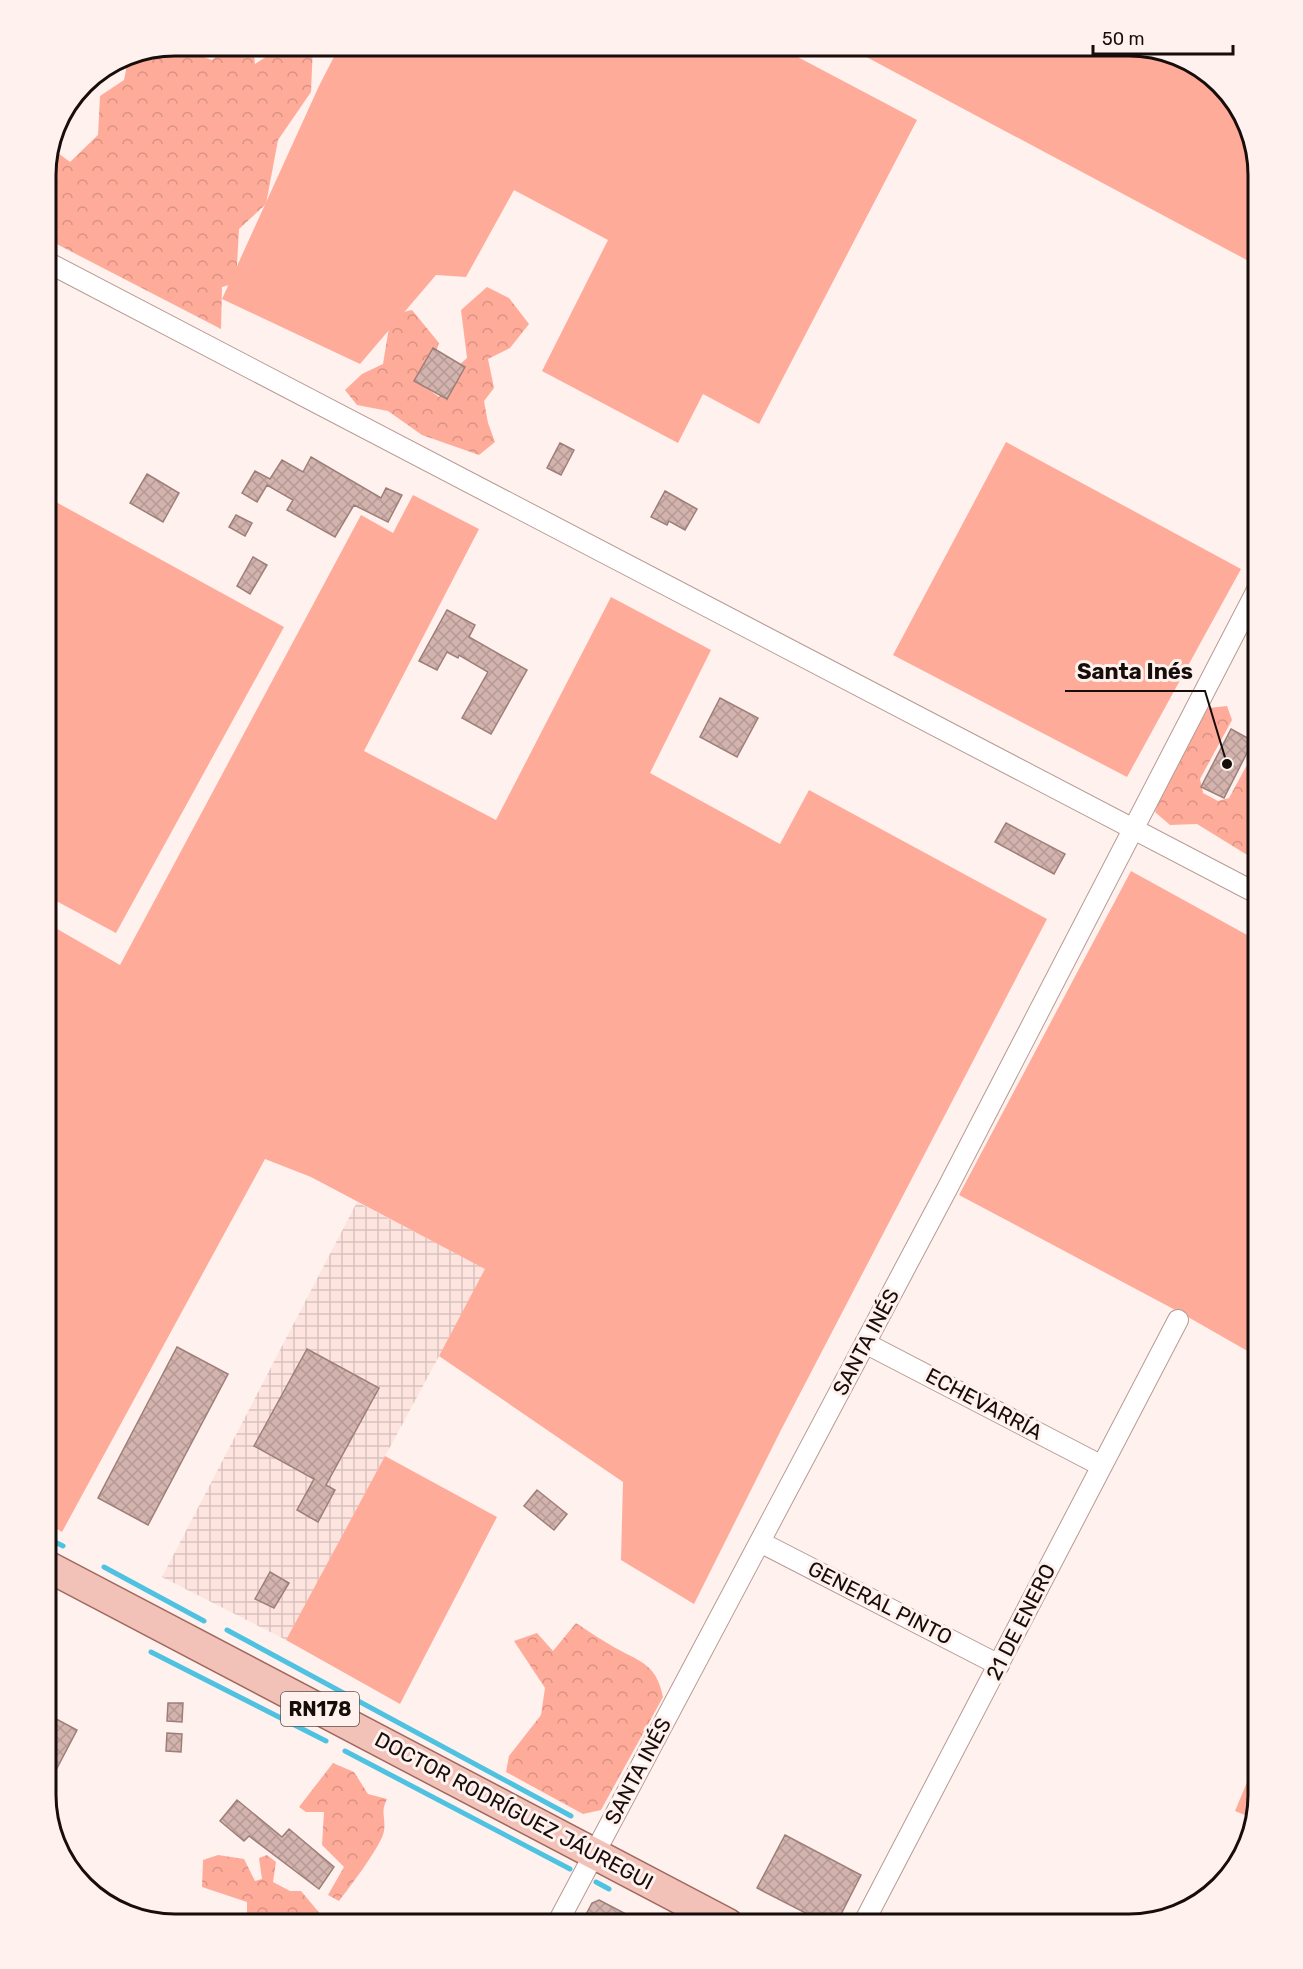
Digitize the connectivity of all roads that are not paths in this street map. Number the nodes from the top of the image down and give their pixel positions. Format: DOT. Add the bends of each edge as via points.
graph roads {
  1 [pos="56,267"];
  2 [pos="1248,607"];
  3 [pos="1133,829"];
  4 [pos="1248,889"];
  5 [pos="1178,1320"];
  6 [pos="865,1343"];
  7 [pos="1102,1466"];
  8 [pos="760,1542"];
  9 [pos="56,1571"];
  10 [pos="999,1665"];
  11 [pos="595,1853"];
  12 [pos="563,1913"];
  13 [pos="708,1914"];
  14 [pos="868,1914"];
  1 -- 3 [label="street"];
  2 -- 3 [label="street, SANTA INÉS"];
  3 -- 4 [label="street"];
  3 -- 6 [label="street, SANTA INÉS"];
  5 -- 7 [label="street, 21 DE ENERO"];
  6 -- 7 [label="street, ECHEVARRÍA"];
  6 -- 8 [label="street, SANTA INÉS"];
  7 -- 10 [label="street, 21 DE ENERO"];
  8 -- 10 [label="street, GENERAL PINTO"];
  8 -- 11 [label="street, SANTA INÉS"];
  9 -- 11 [label="main road, DOCTOR RODRÍGUEZ JÁUREGUI / RN178"];
  10 -- 14 [label="street, 21 DE ENERO"];
  11 -- 12 [label="street, SANTA INÉS"];
  11 -- 13 [label="main road, DOCTOR RODRÍGUEZ JÁUREGUI / RN178"];
}
